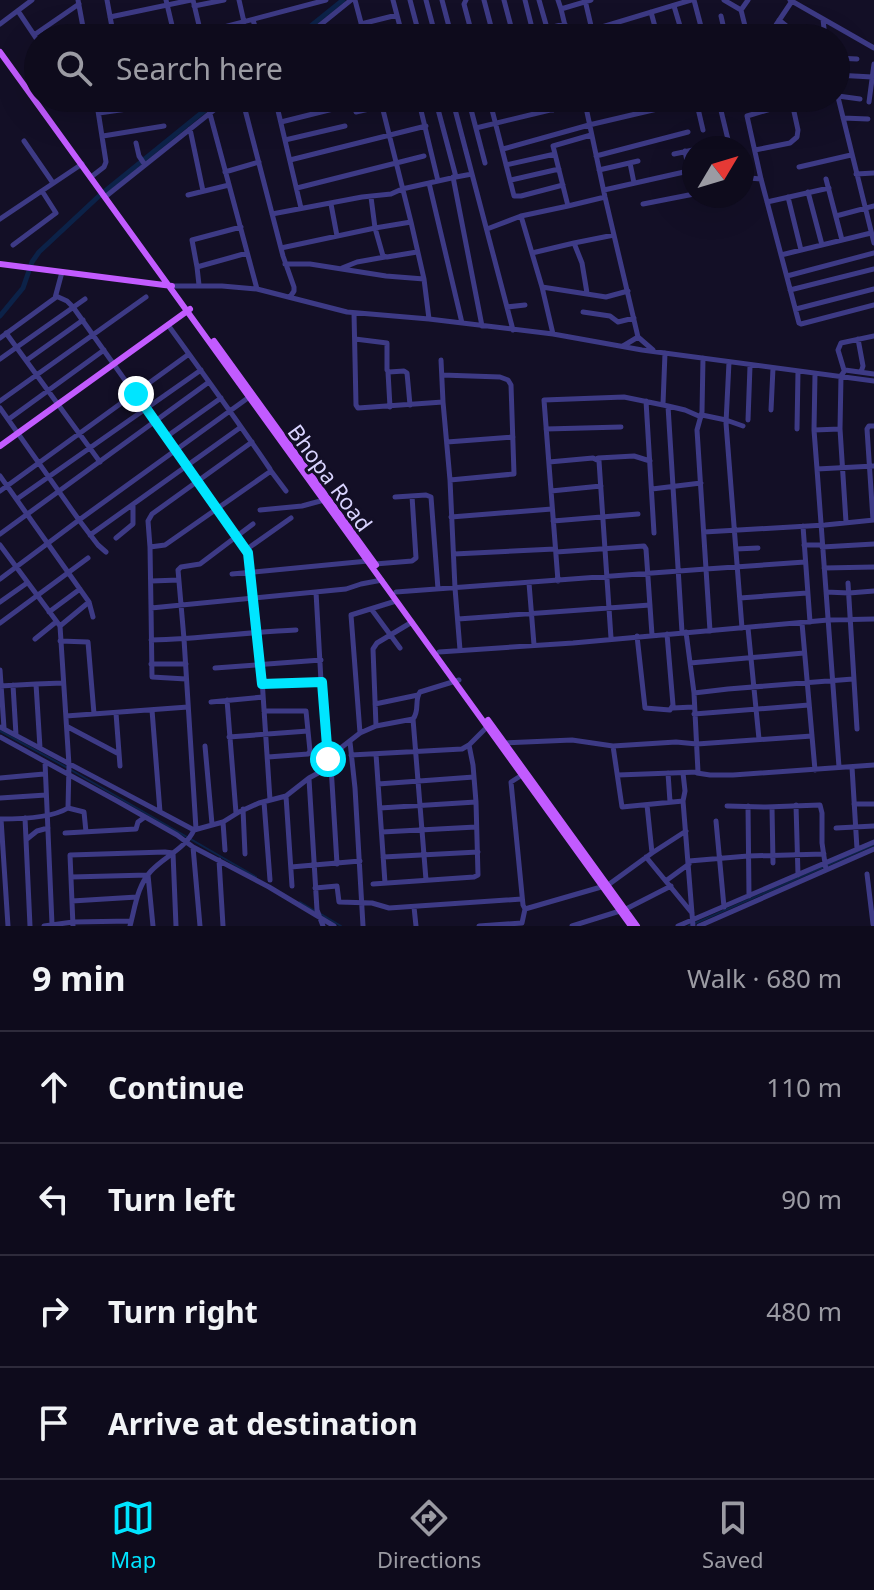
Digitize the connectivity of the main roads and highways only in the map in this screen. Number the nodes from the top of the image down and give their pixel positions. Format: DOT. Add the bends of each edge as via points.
graph roads {
  1 [pos="0,45"];
  2 [pos="0,52"];
  3 [pos="24,78"];
  4 [pos="24,85"];
  5 [pos="44,112"];
  6 [pos="48,112"];
  7 [pos="92,176"];
  8 [pos="104,193"];
  9 [pos="0,264"];
  10 [pos="160,272"];
  11 [pos="142,282"];
  12 [pos="173,286"];
  13 [pos="189,310"];
  14 [pos="251,396"];
  15 [pos="0,446"];
  16 [pos="372,562"];
  17 [pos="397,596"];
  18 [pos="458,681"];
  19 [pos="606,886"];
  20 [pos="634,926"];
  1 -- 3 [label="main road, Bhopa Road"];
  2 -- 4 [label="main road, Bhopa Road"];
  5 -- 7 [label="main road, Bhopa Road"];
  6 -- 7 [label="main road, Bhopa Road"];
  7 -- 8 [label="main road, Bhopa Road"];
  8 -- 10 [label="main road, Bhopa Road"];
  8 -- 12 [label="main road, Bhopa Road"];
  9 -- 11 [label="main road"];
  10 -- 11 [label="main road"];
  10 -- 12 [label="main road, Bhopa Road"];
  11 -- 12 [label="main road"];
  12 -- 13 [label="main road, Bhopa Road"];
  13 -- 14 [label="main road, Bhopa Road"];
  13 -- 15 [label="main road"];
  14 -- 16 [label="main road, Bhopa Road"];
  14 -- 16 [label="main road, Bhopa Road"];
  16 -- 17 [label="main road, Bhopa Road"];
  16 -- 17 [label="main road, Bhopa Road"];
  17 -- 18 [label="main road, Bhopa Road"];
  17 -- 18 [label="main road, Bhopa Road"];
  18 -- 19 [label="main road, Bhopa Road"];
  18 -- 19 [label="main road, Bhopa Road"];
  19 -- 20 [label="main road, Bhopa Road"];
}
